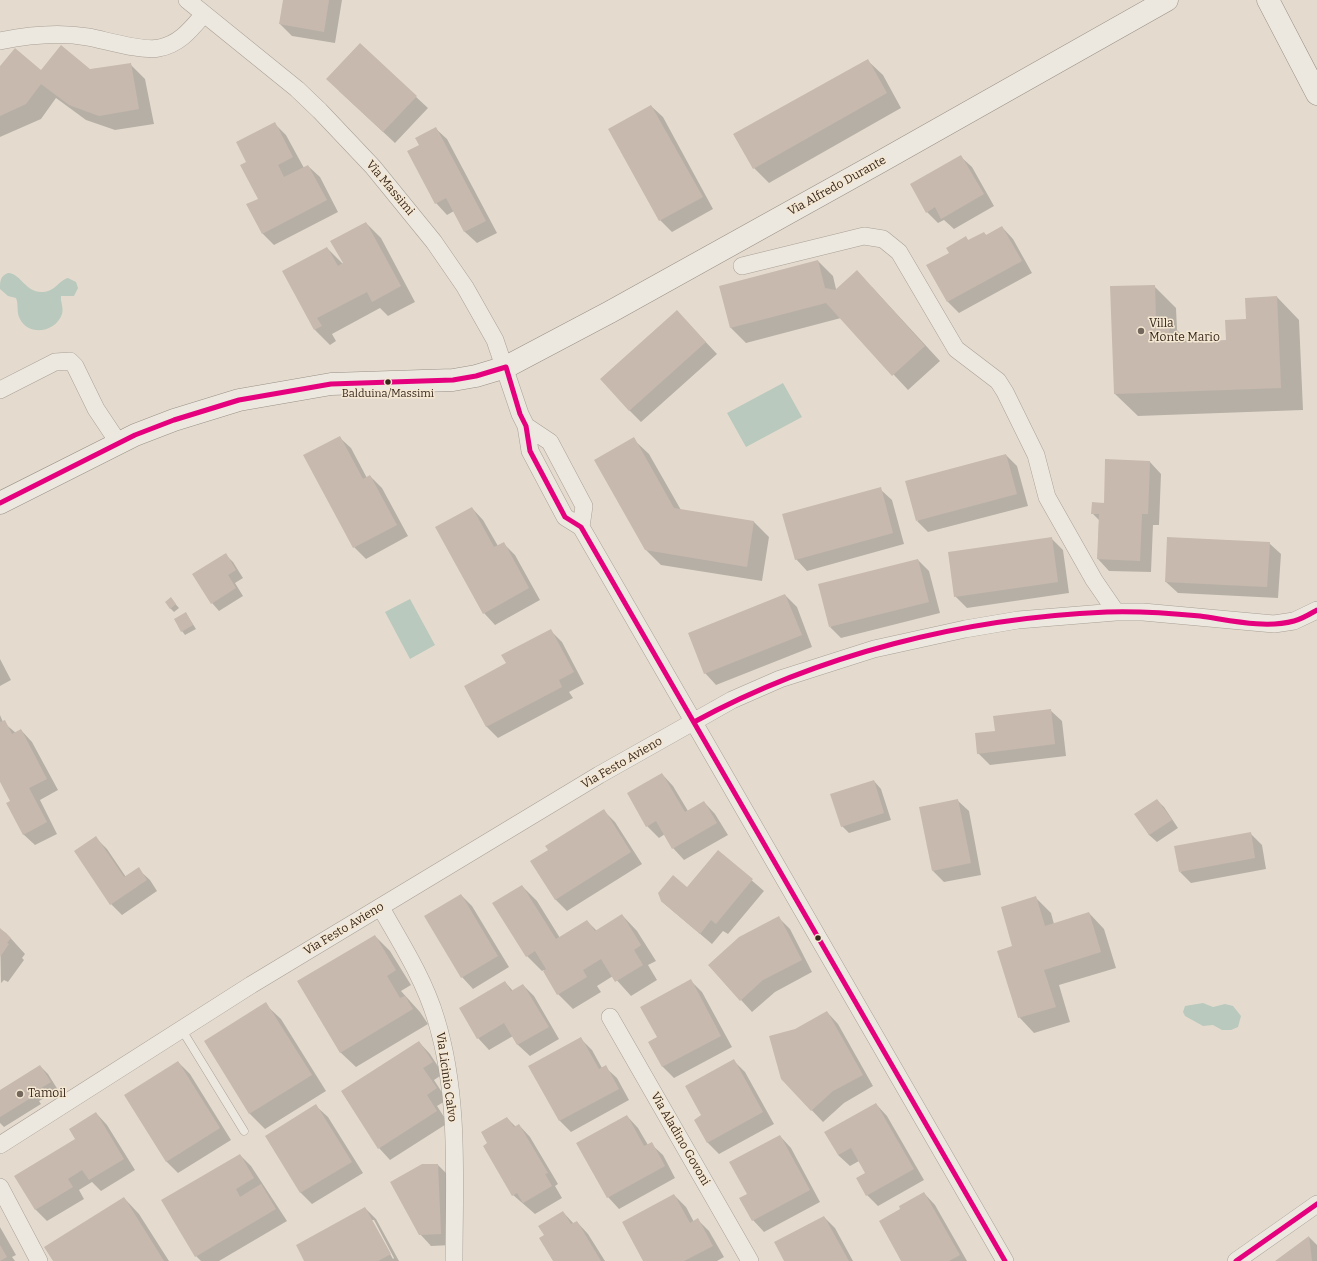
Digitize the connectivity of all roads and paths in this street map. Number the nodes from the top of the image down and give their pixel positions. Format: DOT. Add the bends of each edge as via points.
graph roads {
  1 [pos="187,0"];
  2 [pos="1167,0"];
  3 [pos="1268,0"];
  4 [pos="204,14"];
  5 [pos="0,42"];
  6 [pos="1317,94"];
  7 [pos="742,266"];
  8 [pos="506,367"];
  9 [pos="0,390"];
  10 [pos="118,442"];
  11 [pos="0,503"];
  12 [pos="1317,610"];
  13 [pos="1116,612"];
  14 [pos="694,722"];
  15 [pos="381,908"];
  16 [pos="610,1017"];
  17 [pos="182,1030"];
  18 [pos="244,1131"];
  19 [pos="0,1145"];
  20 [pos="0,1187"];
  21 [pos="1317,1204"];
  22 [pos="39,1261"];
  23 [pos="454,1261"];
  24 [pos="750,1261"];
  25 [pos="1005,1261"];
  26 [pos="1236,1261"];
  1 -- 4 [label="street, Via Massimi"];
  2 -- 8 [label="street, Via Alfredo Durante" via="880,162"];
  3 -- 6 [label="street"];
  4 -- 5 [label="street" via="185,36 158,49 85,37 45,34"];
  4 -- 8 [label="street, Via Massimi" via="297,89 373,167 434,242 465,287 485,320"];
  7 -- 13 [label="street" via="864,236 883,240 899,252 956,349 998,381 1005,392 1036,455 1047,497 1094,580"];
  8 -- 10 [label="street, Via Alfredo Durante" via="453,380 350,382 256,396 174,420"];
  8 -- 14 [label="street, Via Massimi" via="526,426 530,451 565,516 581,527"];
  9 -- 10 [label="street" via="55,362 70,361 75,366 96,409"];
  10 -- 11 [label="street, Via Alfredo Durante"];
  12 -- 13 [label="street, Via Festo Avieno" via="1294,621 1274,624 1172,614"];
  13 -- 14 [label="street, Via Festo Avieno" via="994,624 874,649 780,679 732,700"];
  14 -- 15 [label="street, Via Festo Avieno" via="599,775"];
  14 -- 25 [label="street, Via Massimi"];
  15 -- 17 [label="street, Via Festo Avieno" via="251,985"];
  15 -- 23 [label="street, Via Licinio Calvo" via="424,986 440,1032 453,1120"];
  16 -- 24 [label="street, Via Aladino Govoni"];
  17 -- 18 [label="lane"];
  17 -- 19 [label="street, Via Festo Avieno"];
  20 -- 22 [label="street"];
  21 -- 26 [label="street"];
}
